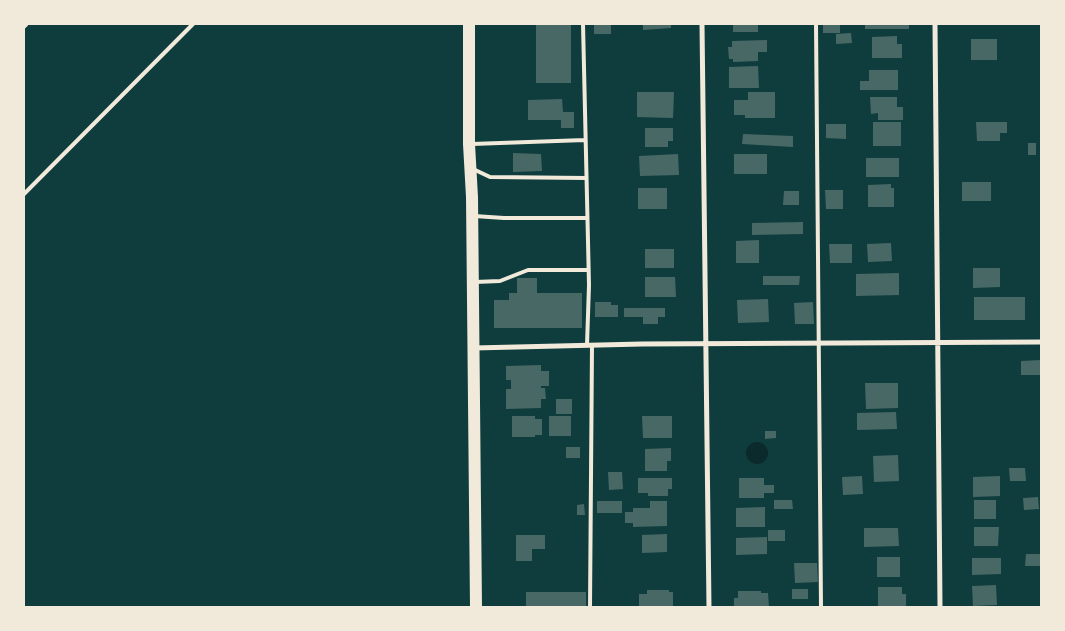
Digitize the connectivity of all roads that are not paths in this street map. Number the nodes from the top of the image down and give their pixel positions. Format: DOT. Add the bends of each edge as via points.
graph roads {
  1 [pos="193,24"];
  2 [pos="469,24"];
  3 [pos="583,24"];
  4 [pos="702,24"];
  5 [pos="816,24"];
  6 [pos="935,24"];
  7 [pos="585,140"];
  8 [pos="469,144"];
  9 [pos="471,168"];
  10 [pos="586,178"];
  11 [pos="24,194"];
  12 [pos="472,216"];
  13 [pos="587,218"];
  14 [pos="588,270"];
  15 [pos="472,282"];
  16 [pos="1041,342"];
  17 [pos="818,343"];
  18 [pos="938,343"];
  19 [pos="706,344"];
  20 [pos="590,345"];
  21 [pos="474,348"];
  22 [pos="476,607"];
  23 [pos="590,607"];
  24 [pos="709,607"];
  25 [pos="821,607"];
  26 [pos="940,607"];
  1 -- 11 [label="lane"];
  2 -- 8 [label="main road"];
  3 -- 7 [label="lane"];
  4 -- 19 [label="street"];
  5 -- 17 [label="lane"];
  6 -- 18 [label="street"];
  7 -- 8 [label="lane"];
  7 -- 10 [label="lane"];
  8 -- 9 [label="main road"];
  9 -- 10 [label="lane" via="490,177"];
  9 -- 12 [label="main road"];
  10 -- 13 [label="lane"];
  12 -- 13 [label="lane"];
  12 -- 15 [label="main road"];
  13 -- 14 [label="lane"];
  14 -- 15 [label="lane" via="528,270 500,282"];
  14 -- 20 [label="lane"];
  15 -- 21 [label="main road"];
  16 -- 18 [label="street"];
  17 -- 18 [label="street"];
  17 -- 19 [label="street"];
  17 -- 25 [label="lane"];
  18 -- 26 [label="street"];
  19 -- 20 [label="street"];
  19 -- 24 [label="street"];
  20 -- 21 [label="street"];
  20 -- 23 [label="lane"];
  21 -- 22 [label="main road"];
}
